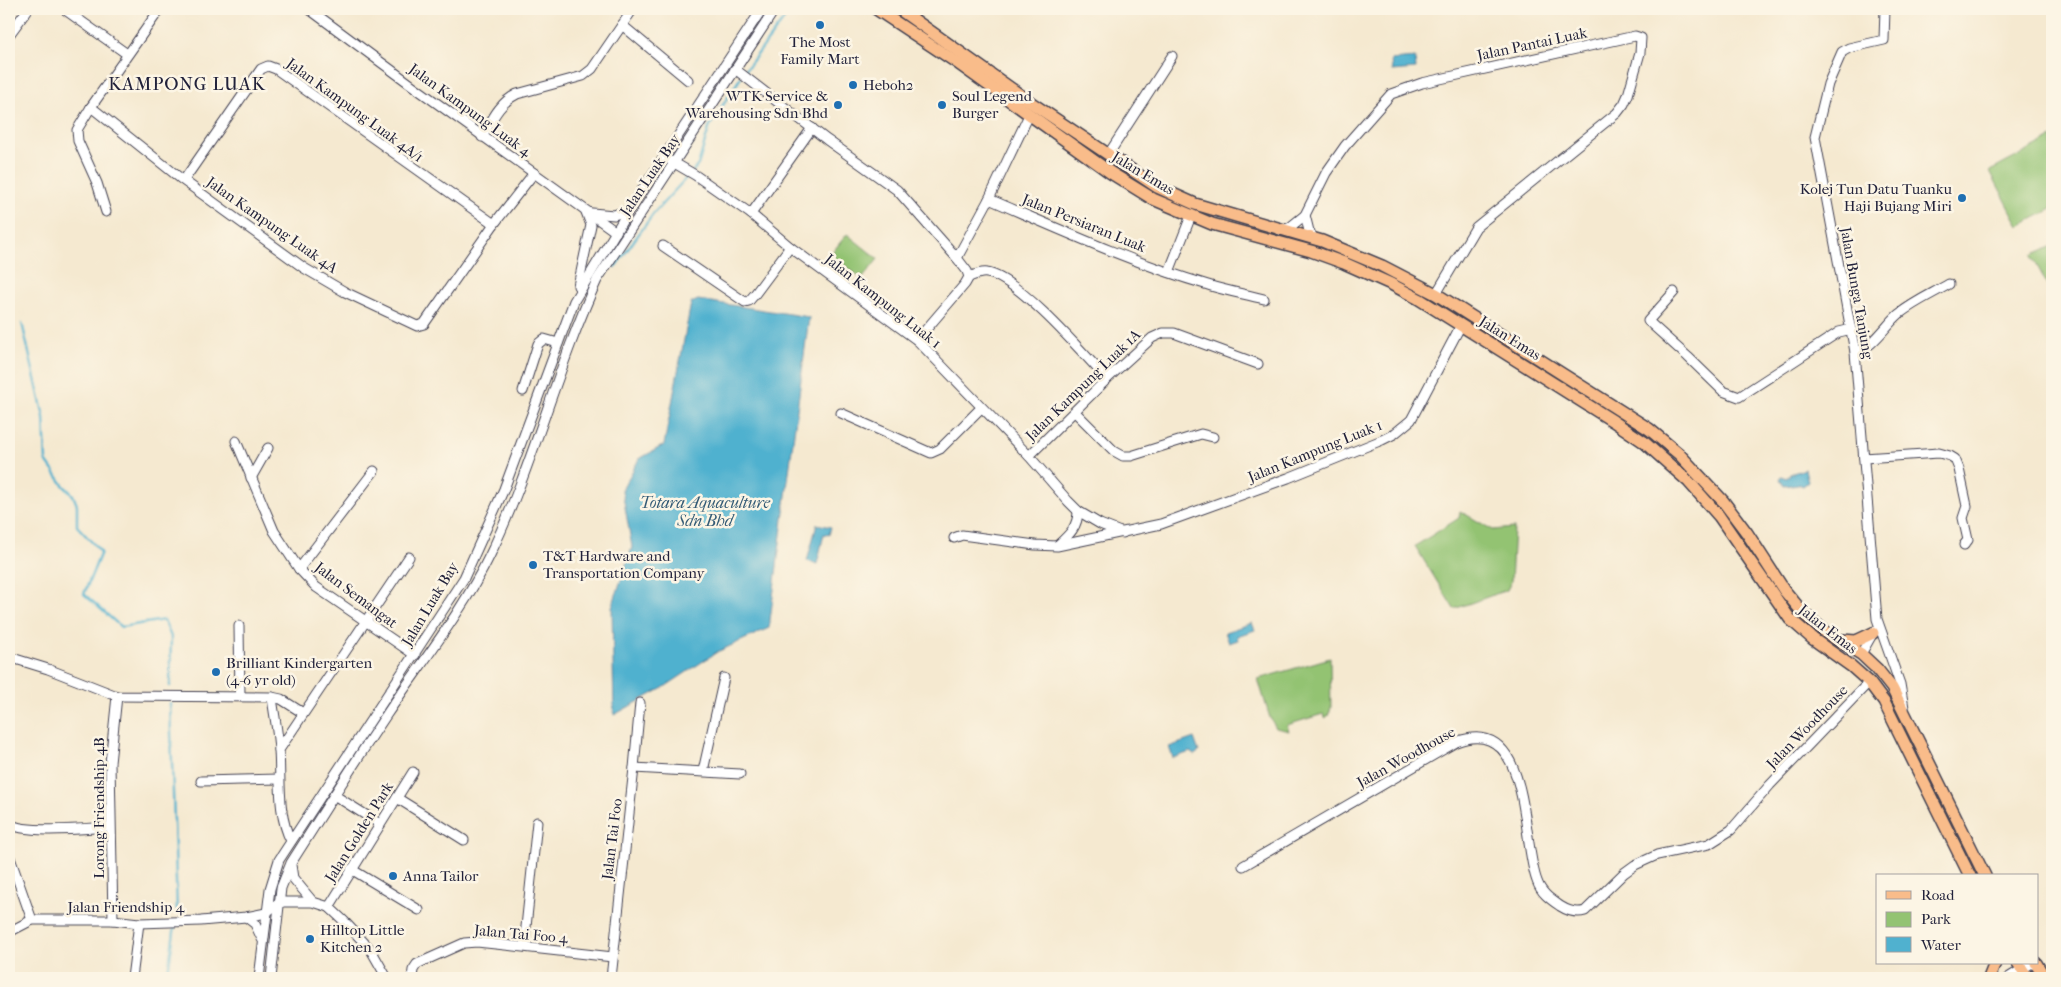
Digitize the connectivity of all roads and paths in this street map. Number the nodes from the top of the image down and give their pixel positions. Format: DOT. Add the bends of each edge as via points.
graph roads {
  1 [pos="28,9"];
  2 [pos="64,9"];
  3 [pos="160,9"];
  4 [pos="309,9"];
  5 [pos="634,9"];
  6 [pos="762,9"];
  7 [pos="775,9"];
  8 [pos="876,9"];
  9 [pos="899,9"];
  10 [pos="1885,9"];
  11 [pos="622,26"];
  12 [pos="9,35"];
  13 [pos="127,54"];
  14 [pos="1172,56"];
  15 [pos="735,69"];
  16 [pos="688,80"];
  17 [pos="91,107"];
  18 [pos="1029,115"];
  19 [pos="812,128"];
  20 [pos="482,136"];
  21 [pos="1108,155"];
  22 [pos="664,158"];
  23 [pos="675,163"];
  24 [pos="534,173"];
  25 [pos="180,177"];
  26 [pos="989,199"];
  27 [pos="629,210"];
  28 [pos="106,212"];
  29 [pos="588,212"];
  30 [pos="751,214"];
  31 [pos="1305,215"];
  32 [pos="1191,216"];
  33 [pos="494,224"];
  34 [pos="628,230"];
  35 [pos="1280,230"];
  36 [pos="616,232"];
  37 [pos="1314,239"];
  38 [pos="618,246"];
  39 [pos="663,246"];
  40 [pos="790,247"];
  41 [pos="957,258"];
  42 [pos="1169,272"];
  43 [pos="969,277"];
  44 [pos="1949,284"];
  45 [pos="1674,292"];
  46 [pos="1436,294"];
  47 [pos="1264,299"];
  48 [pos="574,301"];
  49 [pos="1461,325"];
  50 [pos="1852,329"];
  51 [pos="917,340"];
  52 [pos="558,343"];
  53 [pos="1855,352"];
  54 [pos="1258,364"];
  55 [pos="1107,378"];
  56 [pos="523,392"];
  57 [pos="981,408"];
  58 [pos="1075,412"];
  59 [pos="841,413"];
  60 [pos="1213,437"];
  61 [pos="236,441"];
  62 [pos="268,448"];
  63 [pos="1029,456"];
  64 [pos="1864,458"];
  65 [pos="374,471"];
  66 [pos="251,478"];
  67 [pos="1078,511"];
  68 [pos="1123,533"];
  69 [pos="954,538"];
  70 [pos="1964,545"];
  71 [pos="1057,546"];
  72 [pos="409,557"];
  73 [pos="299,569"];
  74 [pos="1877,619"];
  75 [pos="367,621"];
  76 [pos="239,626"];
  77 [pos="1873,633"];
  78 [pos="1840,640"];
  79 [pos="1861,654"];
  80 [pos="415,656"];
  81 [pos="9,657"];
  82 [pos="724,678"];
  83 [pos="1869,682"];
  84 [pos="117,696"];
  85 [pos="240,696"];
  86 [pos="272,697"];
  87 [pos="640,703"];
  88 [pos="303,712"];
  89 [pos="1906,714"];
  90 [pos="279,750"];
  91 [pos="634,768"];
  92 [pos="703,771"];
  93 [pos="413,772"];
  94 [pos="740,774"];
  95 [pos="279,780"];
  96 [pos="201,781"];
  97 [pos="334,796"];
  98 [pos="397,798"];
  99 [pos="537,822"];
  100 [pos="9,824"];
  101 [pos="380,824"];
  102 [pos="110,827"];
  103 [pos="464,840"];
  104 [pos="291,841"];
  105 [pos="9,855"];
  106 [pos="291,863"];
  107 [pos="1243,866"];
  108 [pos="351,869"];
  109 [pos="1969,874"];
  110 [pos="1984,874"];
  111 [pos="279,902"];
  112 [pos="313,902"];
  113 [pos="329,907"];
  114 [pos="419,910"];
  115 [pos="266,913"];
  116 [pos="246,916"];
  117 [pos="32,920"];
  118 [pos="114,920"];
  119 [pos="139,923"];
  120 [pos="276,928"];
  121 [pos="9,932"];
  122 [pos="263,942"];
  123 [pos="524,946"];
  124 [pos="613,957"];
  125 [pos="1995,964"];
  126 [pos="2032,969"];
  127 [pos="132,978"];
  128 [pos="259,978"];
  129 [pos="270,978"];
  130 [pos="387,978"];
  131 [pos="412,978"];
  132 [pos="610,978"];
  133 [pos="1989,978"];
  134 [pos="2008,978"];
  1 -- 12 [label="street"];
  2 -- 13 [label="street"];
  3 -- 13 [label="street"];
  4 -- 20 [label="street, Jalan Kampung Luak 4"];
  5 -- 11 [label="street"];
  6 -- 22 [label="street, Jalan Luak Bay"];
  7 -- 15 [label="street, Jalan Luak Bay"];
  8 -- 18 [label="main road, Jalan Emas"];
  9 -- 21 [label="main road, Jalan Emas"];
  10 -- 50 [label="street, Jalan Bunga Tanjung" via="1884,40 1849,48 1840,55 1828,84 1815,137"];
  11 -- 16 [label="street"];
  11 -- 20 [label="street" via="592,69 583,76 509,98 501,104"];
  13 -- 17 [label="street"];
  14 -- 21 [label="street"];
  15 -- 19 [label="street"];
  15 -- 23 [label="street, Jalan Luak Bay"];
  17 -- 25 [label="street, Jalan Kampung Luak 4A"];
  17 -- 28 [label="street" via="77,130 77,137"];
  18 -- 26 [label="street"];
  18 -- 32 [label="main road, Jalan Emas" via="1132,186"];
  19 -- 30 [label="street"];
  19 -- 41 [label="street" via="897,190"];
  20 -- 24 [label="street, Jalan Kampung Luak 4"];
  21 -- 35 [label="main road, Jalan Emas" via="1157,187 1195,204"];
  22 -- 23 [label="street, Jalan Kampung Luak 1"];
  22 -- 27 [label="street, Jalan Luak Bay"];
  23 -- 30 [label="street, Jalan Kampung Luak 1"];
  23 -- 34 [label="street, Jalan Luak Bay"];
  24 -- 29 [label="street, Jalan Kampung Luak 4"];
  24 -- 33 [label="street, Jalan Kampung Luak 4A"];
  25 -- 33 [label="street, Jalan Kampung Luak 4A" via="304,268 391,316 417,326 424,324"];
  25 -- 33 [label="street, Jalan Kampung Luak 4A/1" via="261,69 268,66"];
  26 -- 41 [label="street"];
  26 -- 42 [label="street, Jalan Persiaran Luak"];
  27 -- 29 [label="street" via="614,214"];
  27 -- 36 [label="street, Jalan Luak Bay"];
  29 -- 36 [label="street, Jalan Kampung Luak 4"];
  29 -- 48 [label="street" via="590,236"];
  30 -- 40 [label="street, Jalan Kampung Luak 1"];
  31 -- 35 [label="street, Jalan Pantai Luak" via="1289,228"];
  31 -- 37 [label="street"];
  31 -- 46 [label="street, Jalan Pantai Luak" via="1326,173 1345,146 1391,94 1465,73 1635,36 1640,38 1640,53 1624,104 1617,113 1476,227"];
  32 -- 42 [label="street"];
  32 -- 49 [label="main road, Jalan Emas" via="1344,263 1419,299"];
  34 -- 36 [label="street"];
  34 -- 38 [label="street, Jalan Luak Bay"];
  35 -- 37 [label="main road, Jalan Emas"];
  36 -- 38 [label="street"];
  36 -- 48 [label="street, Jalan Luak Bay"];
  37 -- 46 [label="main road, Jalan Emas" via="1382,266"];
  38 -- 97 [label="street, Jalan Luak Bay" via="578,320 515,498 489,556"];
  39 -- 40 [label="street" via="745,302 755,294"];
  40 -- 51 [label="street, Jalan Kampung Luak 1"];
  41 -- 43 [label="street"];
  42 -- 47 [label="street, Jalan Persiaran Luak"];
  43 -- 51 [label="street"];
  43 -- 55 [label="street" via="986,272 1001,277 1023,293"];
  44 -- 53 [label="street" via="1898,315 1863,350"];
  45 -- 50 [label="street" via="1645,319 1723,392 1735,397 1839,332"];
  46 -- 78 [label="main road, Jalan Emas" via="1610,403 1679,454 1723,501 1793,602 1816,625"];
  48 -- 52 [label="street, Jalan Luak Bay"];
  49 -- 68 [label="street, Jalan Kampung Luak 1" via="1411,420 1394,434 1197,512"];
  49 -- 83 [label="main road, Jalan Emas" via="1614,421 1664,459 1719,516 1790,619"];
  50 -- 53 [label="street, Jalan Bunga Tanjung"];
  51 -- 57 [label="street, Jalan Kampung Luak 1"];
  52 -- 56 [label="street" via="541,340"];
  52 -- 80 [label="street, Jalan Luak Bay" via="480,545 464,578"];
  53 -- 64 [label="street, Jalan Bunga Tanjung"];
  54 -- 55 [label="street, Jalan Kampung Luak 1A" via="1174,333 1163,333 1152,338"];
  55 -- 58 [label="street, Jalan Kampung Luak 1A"];
  57 -- 59 [label="street" via="946,443 931,453"];
  57 -- 63 [label="street, Jalan Kampung Luak 1"];
  58 -- 60 [label="street" via="1123,456 1202,434"];
  58 -- 63 [label="street, Jalan Kampung Luak 1A"];
  61 -- 66 [label="street, Jalan Semangat"];
  62 -- 66 [label="street"];
  63 -- 67 [label="street, Jalan Kampung Luak 1"];
  64 -- 70 [label="street" via="1939,453 1955,459 1967,506 1963,518 1968,540"];
  64 -- 74 [label="street, Jalan Bunga Tanjung"];
  65 -- 73 [label="street"];
  66 -- 73 [label="street, Jalan Semangat" via="274,531"];
  67 -- 68 [label="street, Jalan Kampung Luak 1"];
  67 -- 71 [label="street" via="1074,529"];
  68 -- 71 [label="street, Jalan Kampung Luak 1"];
  69 -- 71 [label="street, Jalan Kampung Luak 1" via="962,535"];
  72 -- 75 [label="street"];
  73 -- 75 [label="street, Jalan Semangat" via="316,587"];
  74 -- 77 [label="street"];
  74 -- 89 [label="street" via="1900,684"];
  75 -- 80 [label="street, Jalan Semangat"];
  75 -- 88 [label="street"];
  76 -- 85 [label="street"];
  77 -- 78 [label="main road" via="1856,641"];
  77 -- 79 [label="street"];
  78 -- 79 [label="main road, Jalan Emas"];
  79 -- 83 [label="main road" via="1860,667"];
  79 -- 89 [label="main road, Jalan Emas" via="1892,688"];
  80 -- 104 [label="street, Jalan Luak Bay"];
  81 -- 84 [label="street" via="48,668"];
  82 -- 92 [label="street"];
  83 -- 107 [label="street, Jalan Woodhouse" via="1731,830 1709,844 1657,855 1635,865 1585,911 1578,913 1565,909 1541,890 1533,866 1516,774 1506,753 1482,737 1456,742"];
  83 -- 109 [label="main road, Jalan Emas" via="1898,727"];
  84 -- 85 [label="street"];
  84 -- 102 [label="street, Lorong Friendship 4B" via="110,763"];
  85 -- 86 [label="street"];
  86 -- 88 [label="street"];
  86 -- 90 [label="street"];
  87 -- 91 [label="street, Jalan Tai Foo"];
  88 -- 90 [label="street"];
  89 -- 110 [label="main road, Jalan Emas"];
  90 -- 95 [label="street"];
  91 -- 92 [label="street"];
  91 -- 124 [label="street, Jalan Tai Foo"];
  92 -- 94 [label="street"];
  93 -- 98 [label="street, Jalan Golden Park"];
  95 -- 96 [label="street"];
  95 -- 104 [label="street" via="285,827"];
  97 -- 101 [label="street"];
  97 -- 106 [label="street, Jalan Luak Bay"];
  98 -- 101 [label="street, Jalan Golden Park"];
  98 -- 103 [label="street"];
  99 -- 123 [label="street"];
  100 -- 102 [label="street" via="14,828 34,830"];
  101 -- 108 [label="street, Jalan Golden Park"];
  102 -- 118 [label="street, Lorong Friendship 4B"];
  104 -- 115 [label="street, Jalan Luak Bay" via="270,888"];
  105 -- 117 [label="street"];
  106 -- 111 [label="street, Jalan Luak Bay"];
  106 -- 112 [label="street" via="293,878"];
  108 -- 113 [label="street, Jalan Golden Park"];
  108 -- 114 [label="street"];
  111 -- 112 [label="street"];
  111 -- 115 [label="street"];
  111 -- 120 [label="street, Jalan Luak Bay"];
  112 -- 113 [label="street"];
  113 -- 130 [label="street" via="371,950"];
  115 -- 116 [label="street, Jalan Friendship 4"];
  115 -- 120 [label="street"];
  115 -- 122 [label="street, Jalan Luak Bay"];
  116 -- 119 [label="street, Jalan Friendship 4"];
  116 -- 122 [label="street" via="255,924"];
  117 -- 118 [label="street, Jalan Friendship 4"];
  117 -- 121 [label="street, Jalan Friendship 4"];
  118 -- 119 [label="street, Jalan Friendship 4"];
  119 -- 127 [label="street"];
  120 -- 129 [label="street, Jalan Luak Bay"];
  122 -- 128 [label="street, Jalan Luak Bay"];
  123 -- 124 [label="street, Jalan Tai Foo 4"];
  123 -- 131 [label="street, Jalan Tai Foo 4" via="464,943 417,964"];
  124 -- 132 [label="street, Jalan Tai Foo"];
  125 -- 133 [label="main road"];
  126 -- 134 [label="street"];
}
